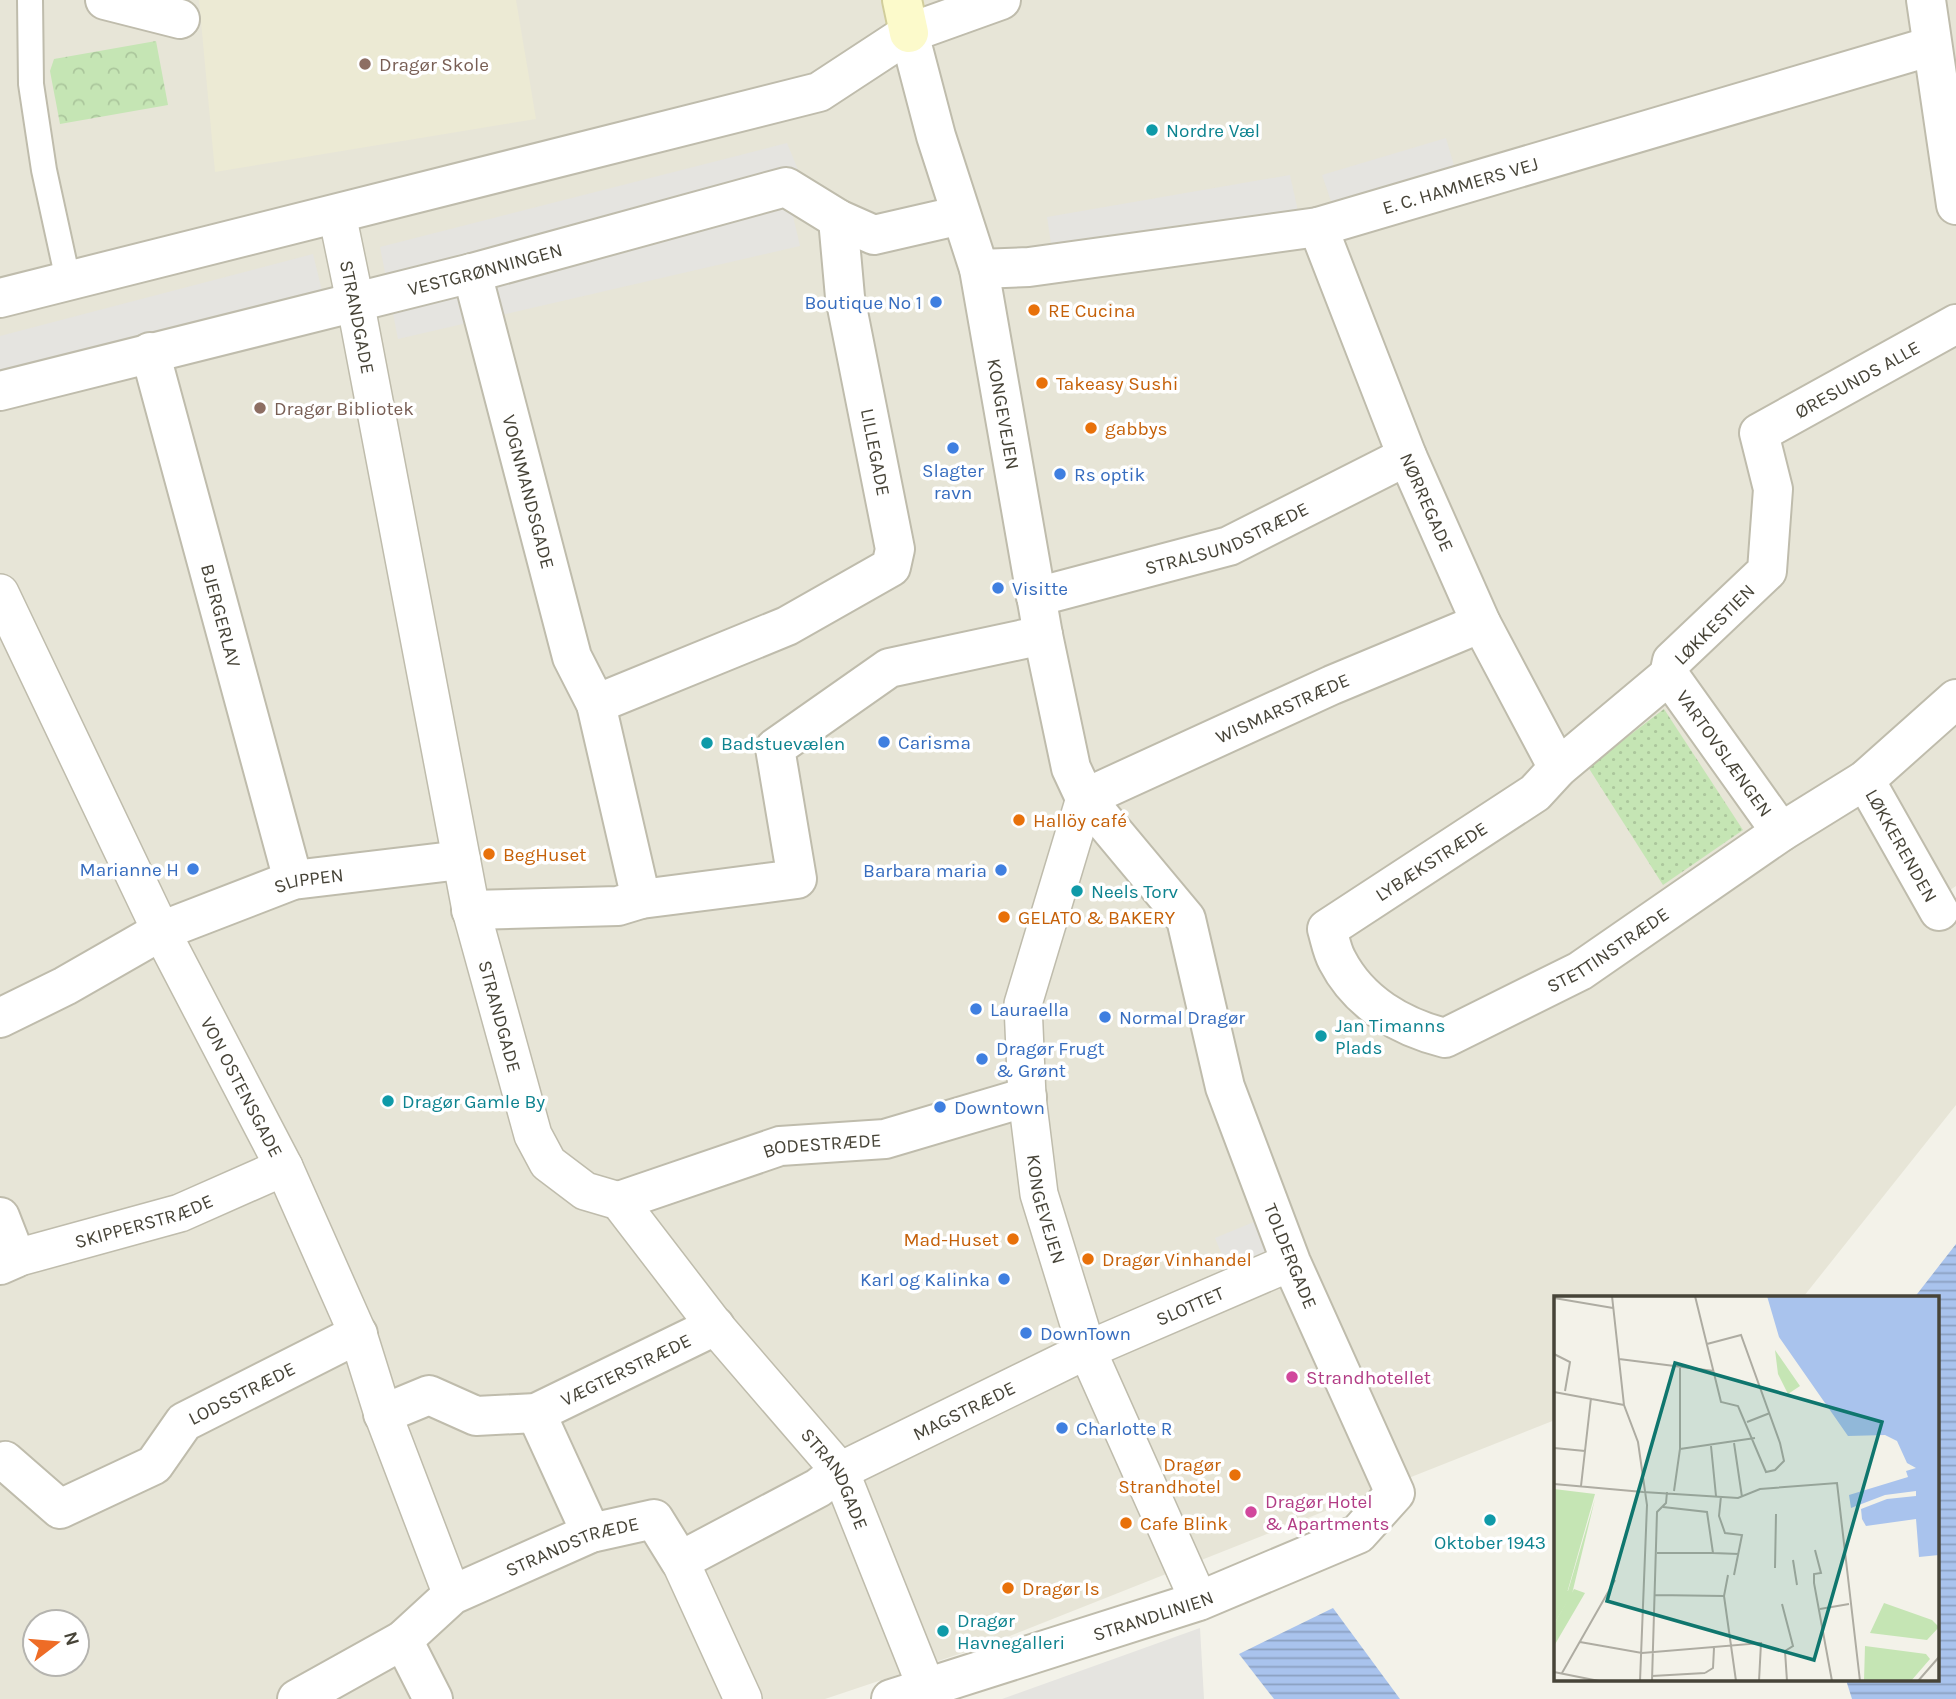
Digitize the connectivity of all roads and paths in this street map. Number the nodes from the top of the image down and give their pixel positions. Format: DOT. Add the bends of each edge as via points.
graph roads {
  1 [pos="30,0"];
  2 [pos="105,0"];
  3 [pos="1000,0"];
  4 [pos="1926,0"];
  5 [pos="906,17"];
  6 [pos="180,19"];
  7 [pos="1931,46"];
  8 [pos="1956,205"];
  9 [pos="337,214"];
  10 [pos="961,215"];
  11 [pos="838,219"];
  12 [pos="1318,227"];
  13 [pos="979,270"];
  14 [pos="472,273"];
  15 [pos="68,280"];
  16 [pos="0,298"];
  17 [pos="355,301"];
  18 [pos="1956,324"];
  19 [pos="150,352"];
  20 [pos="0,391"];
  21 [pos="1759,433"];
  22 [pos="1407,456"];
  23 [pos="0,593"];
  24 [pos="1036,597"];
  25 [pos="1481,623"];
  26 [pos="1043,635"];
  27 [pos="1669,675"];
  28 [pos="1956,699"];
  29 [pos="596,704"];
  30 [pos="1558,768"];
  31 [pos="1865,780"];
  32 [pos="1085,798"];
  33 [pos="1781,832"];
  34 [pos="461,860"];
  35 [pos="293,880"];
  36 [pos="641,899"];
  37 [pos="471,910"];
  38 [pos="1939,911"];
  39 [pos="161,931"];
  40 [pos="1208,1011"];
  41 [pos="0,1018"];
  42 [pos="1422,1032"];
  43 [pos="1027,1097"];
  44 [pos="284,1167"];
  45 [pos="619,1201"];
  46 [pos="0,1217"];
  47 [pos="8,1262"];
  48 [pos="1291,1262"];
  49 [pos="715,1326"];
  50 [pos="358,1334"];
  51 [pos="1087,1350"];
  52 [pos="536,1413"];
  53 [pos="383,1414"];
  54 [pos="0,1463"];
  55 [pos="840,1471"];
  56 [pos="1395,1493"];
  57 [pos="591,1533"];
  58 [pos="680,1561"];
  59 [pos="452,1595"];
  60 [pos="1199,1601"];
  61 [pos="403,1640"];
  62 [pos="909,1694"];
  63 [pos="297,1699"];
  64 [pos="433,1699"];
  65 [pos="743,1699"];
  1 -- 15 [label="lane" via="31,84"];
  2 -- 6 [label="street"];
  3 -- 5 [label="street"];
  4 -- 7 [label="street"];
  5 -- 9 [label="street" via="819,92"];
  5 -- 10 [label="street, KONGEVEJEN"];
  7 -- 8 [label="street"];
  7 -- 12 [label="street, E. C. HAMMERS VEJ"];
  9 -- 15 [label="street"];
  9 -- 17 [label="street, STRANDGADE"];
  10 -- 11 [label="street, VESTGRØNNINGEN" via="874,236"];
  10 -- 13 [label="street, KONGEVEJEN"];
  11 -- 14 [label="street, VESTGRØNNINGEN" via="786,187"];
  11 -- 29 [label="street, LILLEGADE" via="845,297 895,549 891,567 787,626"];
  12 -- 13 [label="street, E. C. HAMMERS VEJ" via="1043,266"];
  12 -- 22 [label="street, NØRREGADE"];
  13 -- 24 [label="street, KONGEVEJEN"];
  14 -- 17 [label="street, VESTGRØNNINGEN"];
  14 -- 29 [label="street, VOGNMANDSGADE" via="572,657"];
  15 -- 16 [label="street"];
  17 -- 19 [label="street, VESTGRØNNINGEN"];
  17 -- 34 [label="street, STRANDGADE"];
  18 -- 21 [label="street, ØRESUNDS ALLE"];
  19 -- 20 [label="street, VESTGRØNNINGEN"];
  19 -- 35 [label="street, BJERGERLAV"];
  21 -- 27 [label="street, LØKKESTIEN" via="1773,489 1767,571 1672,661"];
  22 -- 24 [label="street, STRALSUNDSTRÆDE" via="1229,546"];
  22 -- 25 [label="street, NØRREGADE"];
  23 -- 39 [label="street, VON OSTENSGADE"];
  24 -- 26 [label="street, KONGEVEJEN"];
  25 -- 30 [label="street, NØRREGADE"];
  25 -- 32 [label="street, WISMARSTRÆDE" via="1332,685"];
  26 -- 32 [label="street, KONGEVEJEN" via="1070,768"];
  26 -- 36 [label="street" via="889,668 775,748 797,879"];
  27 -- 30 [label="street, LØKKESTIEN"];
  27 -- 33 [label="street, VARTOVSLÆNGEN"];
  28 -- 31 [label="street, STETTINSTRÆDE"];
  29 -- 36 [label="street"];
  30 -- 42 [label="street, LYBÆKSTRÆDE" via="1535,793 1327,929 1336,960 1358,990 1383,1014"];
  31 -- 33 [label="street, STETTINSTRÆDE"];
  31 -- 38 [label="street, LØKKERENDEN"];
  32 -- 40 [label="street, KONGEVEJEN" via="1186,919"];
  32 -- 43 [label="street, KONGEVEJEN" via="1023,1004"];
  33 -- 42 [label="street, STETTINSTRÆDE" via="1580,971 1445,1038"];
  34 -- 35 [label="street, SLIPPEN"];
  34 -- 37 [label="street, STRANDGADE"];
  35 -- 39 [label="street, SLIPPEN"];
  36 -- 37 [label="street" via="618,906"];
  37 -- 45 [label="street, STRANDGADE" via="533,1135 548,1163 585,1191"];
  39 -- 41 [label="street, SLIPPEN"];
  39 -- 44 [label="street, VON OSTENSGADE"];
  40 -- 48 [label="street, TOLDERGADE" via="1225,1087"];
  43 -- 45 [label="street, BODESTRÆDE" via="885,1139 780,1146"];
  43 -- 51 [label="street, KONGEVEJEN" via="1039,1194"];
  44 -- 47 [label="street, SKIPPERSTRÆDE" via="180,1213"];
  44 -- 50 [label="street, VON OSTENSGADE"];
  45 -- 49 [label="street, STRANDGADE"];
  46 -- 47 [label="street"];
  48 -- 51 [label="street, SLOTTET"];
  48 -- 56 [label="street, TOLDERGADE"];
  49 -- 52 [label="street, VÆGTERSTRÆDE"];
  49 -- 55 [label="street, STRANDGADE"];
  50 -- 53 [label="street, VON OSTENSGADE"];
  50 -- 54 [label="street, LODSSTRÆDE" via="184,1422 154,1465 60,1509 5,1461"];
  51 -- 55 [label="street, MAGSTRÆDE"];
  51 -- 60 [label="street, KONGEVEJEN"];
  52 -- 53 [label="street" via="476,1416 429,1395"];
  52 -- 57 [label="street"];
  53 -- 59 [label="street, VON OSTENSGADE"];
  55 -- 58 [label="street" via="818,1488"];
  55 -- 62 [label="street, STRANDGADE"];
  56 -- 60 [label="street, STRANDLINIEN" via="1358,1534"];
  57 -- 58 [label="street, STRANDSTRÆDE" via="654,1519"];
  57 -- 59 [label="street, STRANDSTRÆDE"];
  58 -- 65 [label="street"];
  59 -- 61 [label="street, STRANDSTRÆDE"];
  60 -- 62 [label="street, STRANDLINIEN"];
  61 -- 63 [label="street, STRANDSTRÆDE"];
  61 -- 64 [label="street"];
}
